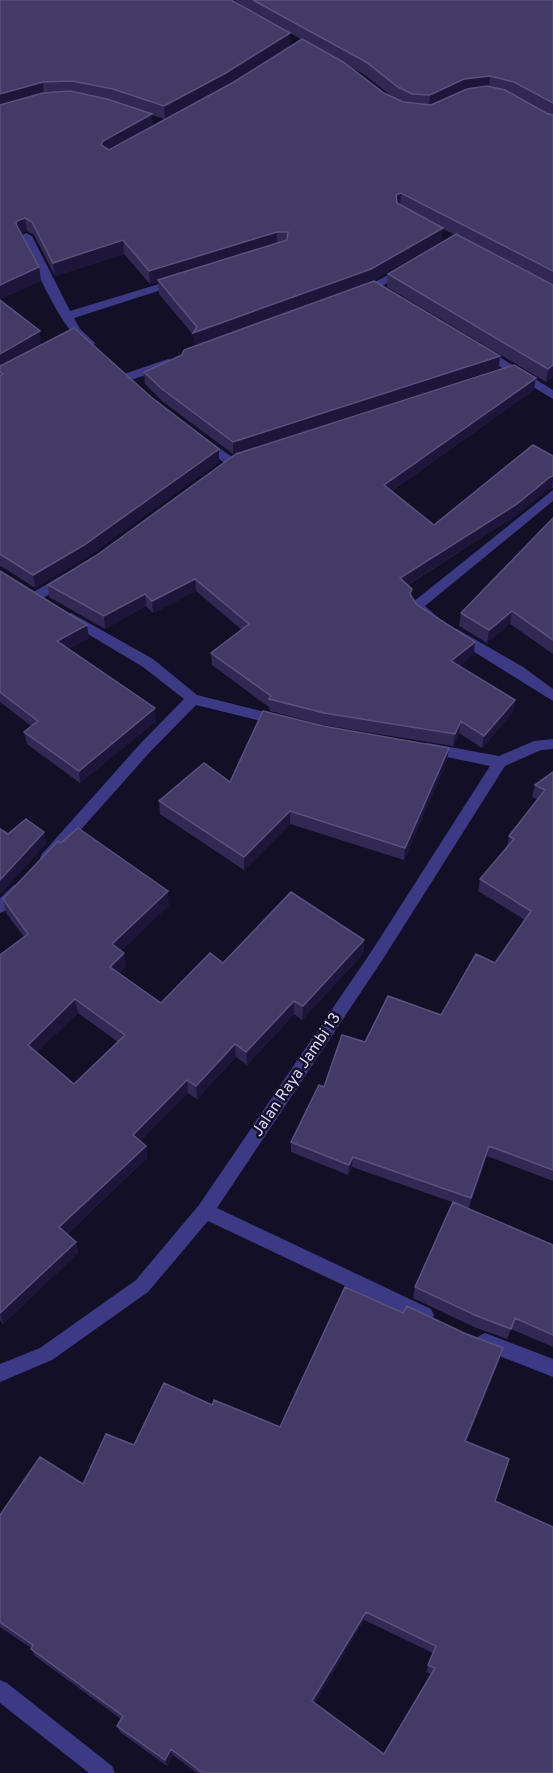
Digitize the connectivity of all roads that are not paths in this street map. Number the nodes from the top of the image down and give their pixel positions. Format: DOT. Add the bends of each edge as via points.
graph roads {
  1 [pos="26,236"];
  2 [pos="415,264"];
  3 [pos="192,277"];
  4 [pos="353,295"];
  5 [pos="67,316"];
  6 [pos="474,346"];
  7 [pos="101,354"];
  8 [pos="184,356"];
  9 [pos="127,377"];
  10 [pos="553,395"];
  11 [pos="194,434"];
  12 [pos="231,463"];
  13 [pos="553,494"];
  14 [pos="82,568"];
  15 [pos="553,696"];
  16 [pos="193,699"];
  17 [pos="291,724"];
  18 [pos="553,744"];
  19 [pos="411,746"];
  20 [pos="500,762"];
  21 [pos="0,907"];
  22 [pos="205,1211"];
  23 [pos="436,1321"];
  24 [pos="468,1336"];
  25 [pos="553,1368"];
  26 [pos="0,1373"];
  27 [pos="0,1690"];
  28 [pos="105,1773"];
  1 -- 5 [label="street"];
  2 -- 4 [label="street" via="380,290"];
  3 -- 5 [label="street"];
  5 -- 7 [label="street" via="70,334"];
  6 -- 10 [label="street" via="508,372"];
  8 -- 9 [label="street"];
  11 -- 12 [label="street"];
  13 -- 15 [label="street" via="418,604 422,613"];
  14 -- 16 [label="street" via="40,600 148,663"];
  16 -- 17 [label="street"];
  16 -- 21 [label="street"];
  18 -- 20 [label="street"];
  19 -- 20 [label="street"];
  20 -- 22 [label="street, Jalan Raya Jambi 13" via="378,954"];
  22 -- 23 [label="street"];
  22 -- 26 [label="street, Jalan Raya Jambi 13" via="142,1286 46,1354"];
  24 -- 25 [label="street"];
  27 -- 28 [label="street"];
}
